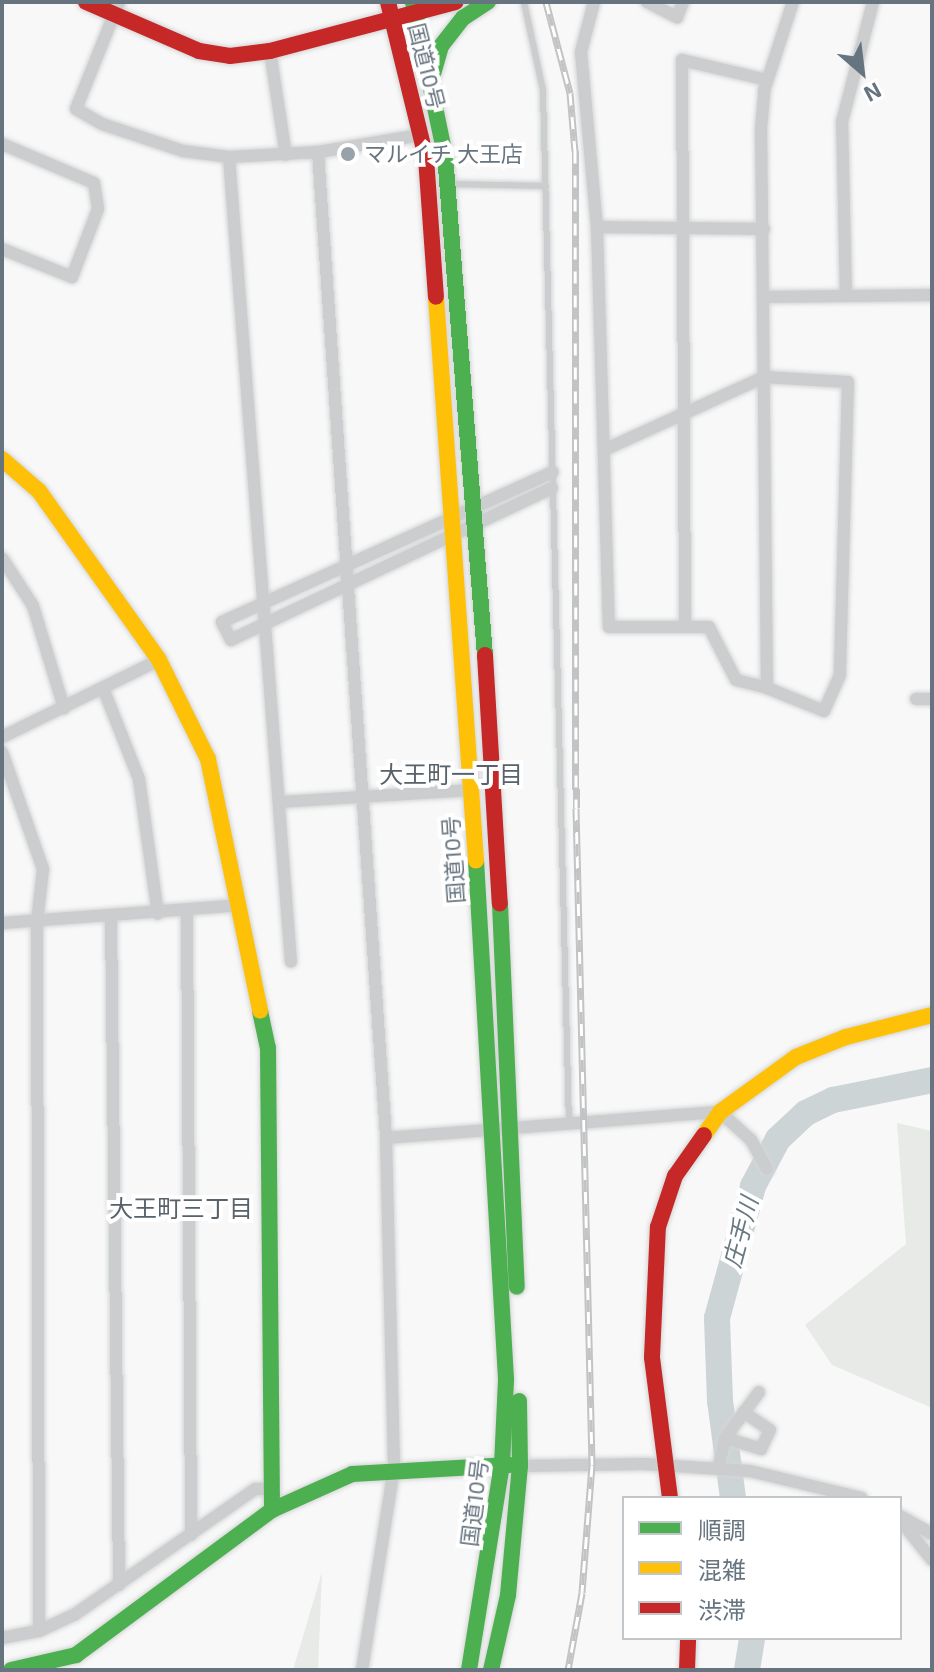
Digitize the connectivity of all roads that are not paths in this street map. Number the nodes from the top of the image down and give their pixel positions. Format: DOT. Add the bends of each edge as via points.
graph roads {
  1 [pos="86,2"];
  2 [pos="388,2"];
  3 [pos="456,2"];
  4 [pos="488,2"];
  5 [pos="524,2"];
  6 [pos="594,2"];
  7 [pos="647,2"];
  8 [pos="683,2"];
  9 [pos="793,2"];
  10 [pos="873,2"];
  11 [pos="414,7"];
  12 [pos="117,8"];
  13 [pos="393,19"];
  14 [pos="270,51"];
  15 [pos="432,77"];
  16 [pos="767,80"];
  17 [pos="421,135"];
  18 [pos="2,144"];
  19 [pos="318,152"];
  20 [pos="286,155"];
  21 [pos="229,157"];
  22 [pos="448,184"];
  23 [pos="546,186"];
  24 [pos="597,227"];
  25 [pos="682,227"];
  26 [pos="764,229"];
  27 [pos="2,249"];
  28 [pos="932,295"];
  29 [pos="846,296"];
  30 [pos="767,297"];
  31 [pos="764,377"];
  32 [pos="684,414"];
  33 [pos="604,450"];
  34 [pos="2,459"];
  35 [pos="553,472"];
  36 [pos="552,488"];
  37 [pos="476,516"];
  38 [pos="450,528"];
  39 [pos="2,558"];
  40 [pos="348,567"];
  41 [pos="349,584"];
  42 [pos="266,602"];
  43 [pos="268,622"];
  44 [pos="685,626"];
  45 [pos="159,660"];
  46 [pos="103,688"];
  47 [pos="767,688"];
  48 [pos="916,699"];
  49 [pos="932,699"];
  50 [pos="64,708"];
  51 [pos="2,737"];
  52 [pos="2,752"];
  53 [pos="470,790"];
  54 [pos="363,796"];
  55 [pos="280,802"];
  56 [pos="239,905"];
  57 [pos="187,911"];
  58 [pos="158,914"];
  59 [pos="111,917"];
  60 [pos="37,922"];
  61 [pos="2,923"];
  62 [pos="291,962"];
  63 [pos="932,1015"];
  64 [pos="720,1112"];
  65 [pos="569,1123"];
  66 [pos="514,1128"];
  67 [pos="495,1129"];
  68 [pos="386,1138"];
  69 [pos="767,1169"];
  70 [pos="759,1392"];
  71 [pos="743,1412"];
  72 [pos="725,1438"];
  73 [pos="502,1465"];
  74 [pos="662,1465"];
  75 [pos="520,1466"];
  76 [pos="394,1468"];
  77 [pos="712,1469"];
  78 [pos="272,1489"];
  79 [pos="670,1496"];
  80 [pos="854,1496"];
  81 [pos="272,1510"];
  82 [pos="902,1519"];
  83 [pos="902,1521"];
  84 [pos="932,1534"];
  85 [pos="191,1535"];
  86 [pos="932,1560"];
  87 [pos="119,1585"];
  88 [pos="39,1631"];
  89 [pos="2,1638"];
  90 [pos="688,1640"];
  91 [pos="11,1670"];
  92 [pos="362,1670"];
  93 [pos="469,1670"];
  94 [pos="491,1670"];
  95 [pos="687,1670"];
  1 -- 12 [label="main road"];
  2 -- 13 [label="main road, 国道10号"];
  3 -- 11 [label="main road"];
  4 -- 15 [label="main road" via="463,18 441,46"];
  5 -- 23 [label="lane" via="543,91"];
  6 -- 24 [label="street" via="581,52"];
  7 -- 8 [label="street" via="677,17"];
  9 -- 16 [label="street"];
  10 -- 29 [label="street" via="842,122"];
  11 -- 13 [label="main road"];
  11 -- 15 [label="main road, 国道10号"];
  12 -- 14 [label="main road" via="199,51 230,56"];
  12 -- 21 [label="street" via="76,109 102,124 183,151"];
  13 -- 14 [label="main road"];
  13 -- 17 [label="main road, 国道10号"];
  14 -- 20 [label="street"];
  15 -- 22 [label="main road, 国道10号"];
  16 -- 25 [label="street" via="682,60"];
  16 -- 26 [label="street" via="761,129"];
  17 -- 19 [label="street"];
  17 -- 38 [label="main road, 国道10号"];
  18 -- 27 [label="street" via="94,183 98,209 72,277"];
  19 -- 20 [label="street"];
  19 -- 40 [label="street"];
  20 -- 21 [label="street"];
  21 -- 42 [label="street"];
  22 -- 23 [label="lane"];
  22 -- 37 [label="main road, 国道10号"];
  23 -- 35 [label="lane"];
  24 -- 25 [label="street"];
  24 -- 33 [label="street"];
  25 -- 26 [label="street"];
  25 -- 32 [label="street"];
  26 -- 30 [label="street"];
  28 -- 29 [label="street"];
  29 -- 30 [label="street"];
  30 -- 31 [label="street"];
  31 -- 32 [label="street"];
  31 -- 47 [label="street"];
  31 -- 47 [label="street" via="848,382 840,675 824,711"];
  32 -- 33 [label="street"];
  32 -- 44 [label="street"];
  33 -- 44 [label="street" via="609,627"];
  34 -- 45 [label="main road" via="39,491"];
  35 -- 36 [label="lane"];
  35 -- 37 [label="street"];
  36 -- 37 [label="street"];
  36 -- 65 [label="lane"];
  37 -- 38 [label="street"];
  37 -- 66 [label="main road, 国道10号"];
  38 -- 40 [label="street"];
  38 -- 41 [label="street"];
  38 -- 53 [label="main road, 国道10号"];
  39 -- 50 [label="street" via="33,606"];
  40 -- 41 [label="street"];
  40 -- 42 [label="street"];
  41 -- 43 [label="street"];
  41 -- 54 [label="street"];
  42 -- 43 [label="street"];
  42 -- 43 [label="street" via="222,622 231,640"];
  43 -- 55 [label="street"];
  44 -- 47 [label="street" via="709,627 736,680"];
  45 -- 46 [label="street"];
  45 -- 56 [label="main road" via="208,759"];
  46 -- 50 [label="street"];
  46 -- 58 [label="street" via="139,779"];
  48 -- 49 [label="street"];
  50 -- 51 [label="street"];
  52 -- 60 [label="street" via="43,869"];
  53 -- 54 [label="street"];
  53 -- 67 [label="main road, 国道10号"];
  54 -- 55 [label="street"];
  54 -- 68 [label="street"];
  55 -- 62 [label="street"];
  56 -- 57 [label="street"];
  56 -- 78 [label="main road" via="268,1048"];
  57 -- 58 [label="street"];
  57 -- 85 [label="street"];
  58 -- 59 [label="street"];
  59 -- 60 [label="street"];
  59 -- 87 [label="street"];
  60 -- 61 [label="street"];
  60 -- 88 [label="street"];
  63 -- 64 [label="main road" via="846,1037 796,1057"];
  64 -- 65 [label="street"];
  64 -- 69 [label="street" via="751,1140"];
  64 -- 74 [label="main road" via="675,1176 658,1227 652,1357"];
  65 -- 66 [label="street"];
  66 -- 67 [label="street"];
  66 -- 75 [label="main road, 国道10号"];
  67 -- 68 [label="street"];
  67 -- 73 [label="main road, 国道10号" via="506,1379"];
  68 -- 76 [label="street"];
  70 -- 71 [label="street"];
  71 -- 72 [label="street"];
  71 -- 72 [label="street" via="770,1430 761,1449"];
  72 -- 77 [label="street"];
  73 -- 75 [label="main road"];
  73 -- 76 [label="main road"];
  73 -- 93 [label="main road, 国道10号"];
  74 -- 75 [label="street"];
  74 -- 77 [label="street"];
  74 -- 79 [label="main road"];
  75 -- 94 [label="main road, 国道10号" via="508,1595"];
  76 -- 81 [label="main road" via="352,1474"];
  76 -- 92 [label="street"];
  77 -- 80 [label="street" via="750,1471"];
  78 -- 81 [label="main road"];
  78 -- 85 [label="street" via="255,1489"];
  81 -- 91 [label="main road" via="76,1655"];
  82 -- 84 [label="street"];
  83 -- 86 [label="street"];
  85 -- 87 [label="street"];
  87 -- 88 [label="street"];
  88 -- 89 [label="street"];
  90 -- 95 [label="main road"];
}
